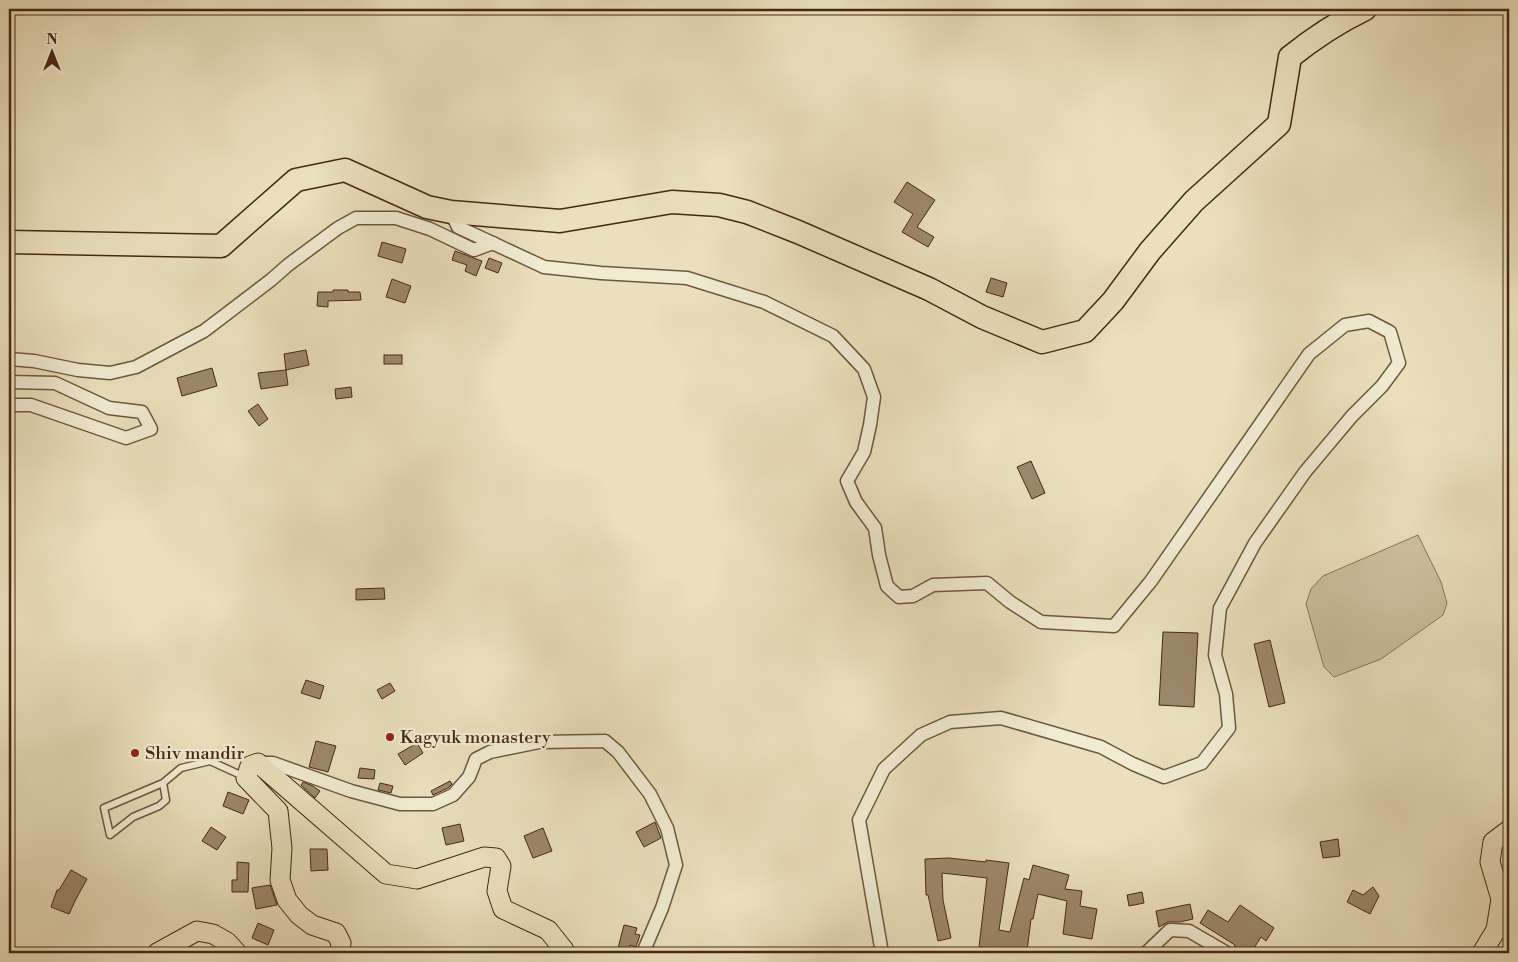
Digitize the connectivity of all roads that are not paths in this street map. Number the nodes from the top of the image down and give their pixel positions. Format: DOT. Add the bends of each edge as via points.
graph roads {
  1 [pos="1365,9"];
  2 [pos="451,212"];
  3 [pos="9,242"];
  4 [pos="493,243"];
  5 [pos="9,358"];
  6 [pos="9,382"];
  7 [pos="9,405"];
  8 [pos="252,771"];
  9 [pos="163,783"];
  10 [pos="1509,830"];
  11 [pos="157,953"];
  12 [pos="237,953"];
  13 [pos="340,953"];
  14 [pos="564,953"];
  15 [pos="645,953"];
  16 [pos="882,953"];
  17 [pos="1146,953"];
  18 [pos="1227,953"];
  19 [pos="1482,953"];
  1 -- 2 [label="highway" via="1313,38 1290,57 1279,124 1194,201 1150,251 1113,301 1084,331 1042,342 798,232 747,212 718,205 672,202 560,221"];
  2 -- 3 [label="highway" via="427,207 345,170 296,180 221,246"];
  2 -- 4 [label="street" via="458,226"];
  4 -- 5 [label="street" via="474,250 430,229 396,218 356,218 288,264 204,331 136,367 110,373"];
  4 -- 16 [label="street" via="544,267 688,278 764,302 833,336 864,369 874,397 864,452 847,481 856,502 875,528 887,586 899,597 913,596 933,585 987,582 1041,622 1114,626 1151,581 1309,354 1345,326 1369,321 1390,332 1399,363 1305,472 1256,543 1220,608 1215,655 1226,694 1229,728 1202,763 1164,777 1100,747 1001,718 950,722 921,735 884,769 859,820"];
  6 -- 7 [label="street" via="55,383 109,408 142,412 151,429 126,438 31,405"];
  8 -- 9 [label="lane" via="210,761 181,768"];
  8 -- 13 [label="main road" via="278,811 282,848 280,880 287,900 312,925 336,934"];
  8 -- 14 [label="main road" via="386,874 417,879 484,857 496,858 501,866 497,891 503,909 548,930"];
  8 -- 15 [label="street" via="273,763 350,791 400,804 433,804 453,796 469,777 476,759 490,752 539,742 604,741 618,752 650,794 667,828 676,865"];
  9 -- 9 [label="lane" via="104,808 110,835 133,817 166,800"];
  10 -- 19 [label="main road" via="1493,842 1490,862 1501,899 1496,930"];
  11 -- 12 [label="main road" via="197,931 213,934"];
  17 -- 18 [label="street" via="1170,930 1189,931"];
}
